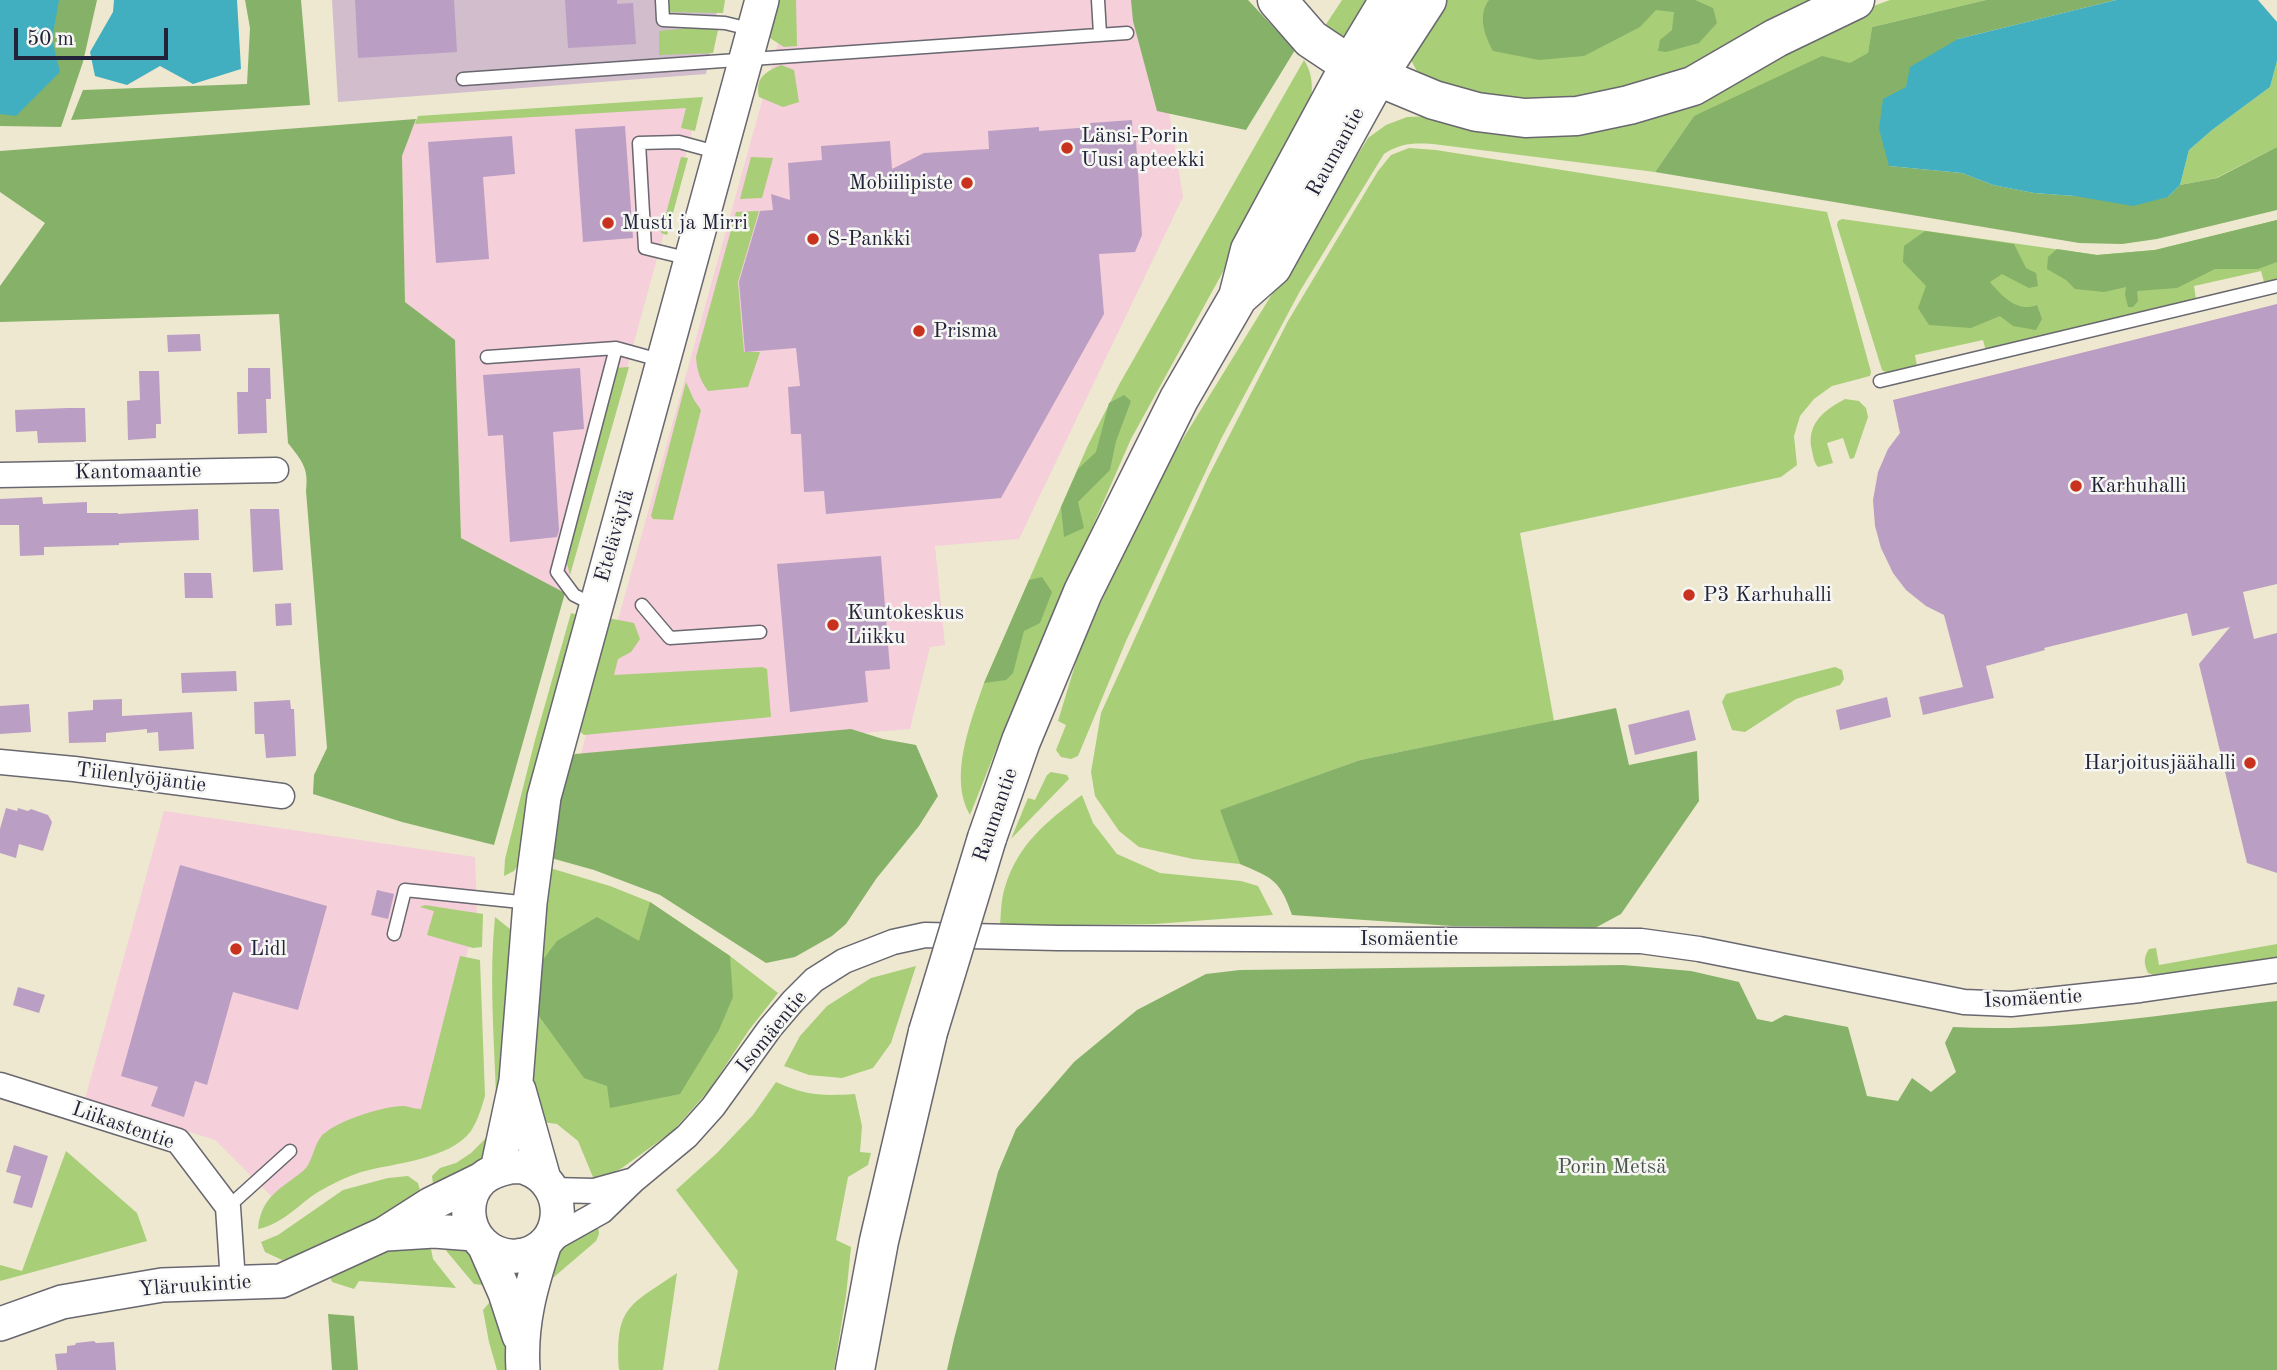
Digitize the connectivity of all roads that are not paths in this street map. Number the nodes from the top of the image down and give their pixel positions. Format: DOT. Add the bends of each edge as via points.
graph roads {
  1 [pos="662,0"];
  2 [pos="1098,0"];
  3 [pos="1277,0"];
  4 [pos="1390,0"];
  5 [pos="1427,0"];
  6 [pos="1855,0"];
  7 [pos="754,30"];
  8 [pos="1127,33"];
  9 [pos="1100,34"];
  10 [pos="1364,71"];
  11 [pos="463,79"];
  12 [pos="720,153"];
  13 [pos="692,259"];
  14 [pos="2277,286"];
  15 [pos="617,348"];
  16 [pos="486,357"];
  17 [pos="663,361"];
  18 [pos="1880,381"];
  19 [pos="275,470"];
  20 [pos="0,475"];
  21 [pos="642,605"];
  22 [pos="595,606"];
  23 [pos="760,632"];
  24 [pos="0,762"];
  25 [pos="282,796"];
  26 [pos="530,903"];
  27 [pos="394,934"];
  28 [pos="2277,970"];
  29 [pos="516,1081"];
  30 [pos="0,1085"];
  31 [pos="290,1151"];
  32 [pos="489,1174"];
  33 [pos="634,1180"];
  34 [pos="548,1184"];
  35 [pos="228,1206"];
  36 [pos="383,1234"];
  37 [pos="479,1240"];
  38 [pos="545,1243"];
  39 [pos="233,1282"];
  40 [pos="0,1324"];
  41 [pos="522,1356"];
  42 [pos="855,1370"];
  1 -- 7 [label="lane" via="663,20 725,23"];
  2 -- 9 [label="lane"];
  3 -- 10 [label="highway" via="1311,39"];
  4 -- 10 [label="highway, Raumantie"];
  5 -- 10 [label="highway, Raumantie"];
  6 -- 10 [label="highway" via="1693,86 1577,116 1525,118 1478,112 1434,100"];
  7 -- 9 [label="lane"];
  7 -- 11 [label="lane"];
  7 -- 12 [label="main road, Eteläväylä"];
  8 -- 9 [label="lane"];
  10 -- 42 [label="highway, Raumantie, bridge" via="1272,267 1238,296 1179,399 1083,592 1021,741 928,1032 878,1241"];
  12 -- 13 [label="main road, Eteläväylä"];
  12 -- 13 [label="lane" via="679,142 639,143 645,248"];
  13 -- 17 [label="main road, Eteläväylä"];
  14 -- 18 [label="lane"];
  15 -- 16 [label="lane"];
  15 -- 17 [label="lane"];
  15 -- 22 [label="lane" via="557,572 574,595"];
  17 -- 22 [label="main road, Eteläväylä"];
  19 -- 20 [label="street, Kantomaantie"];
  21 -- 23 [label="lane" via="670,638"];
  22 -- 26 [label="main road, Eteläväylä" via="544,797"];
  24 -- 25 [label="street, Tiilenlyöjäntie"];
  26 -- 27 [label="lane" via="405,890"];
  26 -- 29 [label="main road, Eteläväylä"];
  28 -- 33 [label="street, Isomäentie" via="2011,1004 1951,999 1642,941 925,934 844,961 814,980 770,1028 687,1136"];
  29 -- 32 [label="main road, Eteläväylä"];
  29 -- 34 [label="main road, Eteläväylä"];
  30 -- 35 [label="street, Liikastentie" via="178,1141"];
  31 -- 35 [label="lane"];
  32 -- 34 [label="main road" via="510,1167 526,1168"];
  32 -- 36 [label="main road, Yläruukintie"];
  32 -- 37 [label="main road" via="472,1191 468,1211"];
  33 -- 34 [label="street, Isomäentie" via="594,1191"];
  33 -- 38 [label="street, Isomäentie" via="602,1211"];
  34 -- 38 [label="main road" via="558,1212 554,1232"];
  35 -- 39 [label="street"];
  36 -- 37 [label="main road, Yläruukintie" via="434,1231"];
  36 -- 39 [label="main road, Yläruukintie" via="281,1281"];
  37 -- 38 [label="main road" via="497,1253 512,1256 531,1254"];
  37 -- 41 [label="main road" via="505,1293"];
  38 -- 41 [label="main road" via="529,1293"];
  39 -- 40 [label="main road, Yläruukintie" via="162,1285 62,1302"];
}
